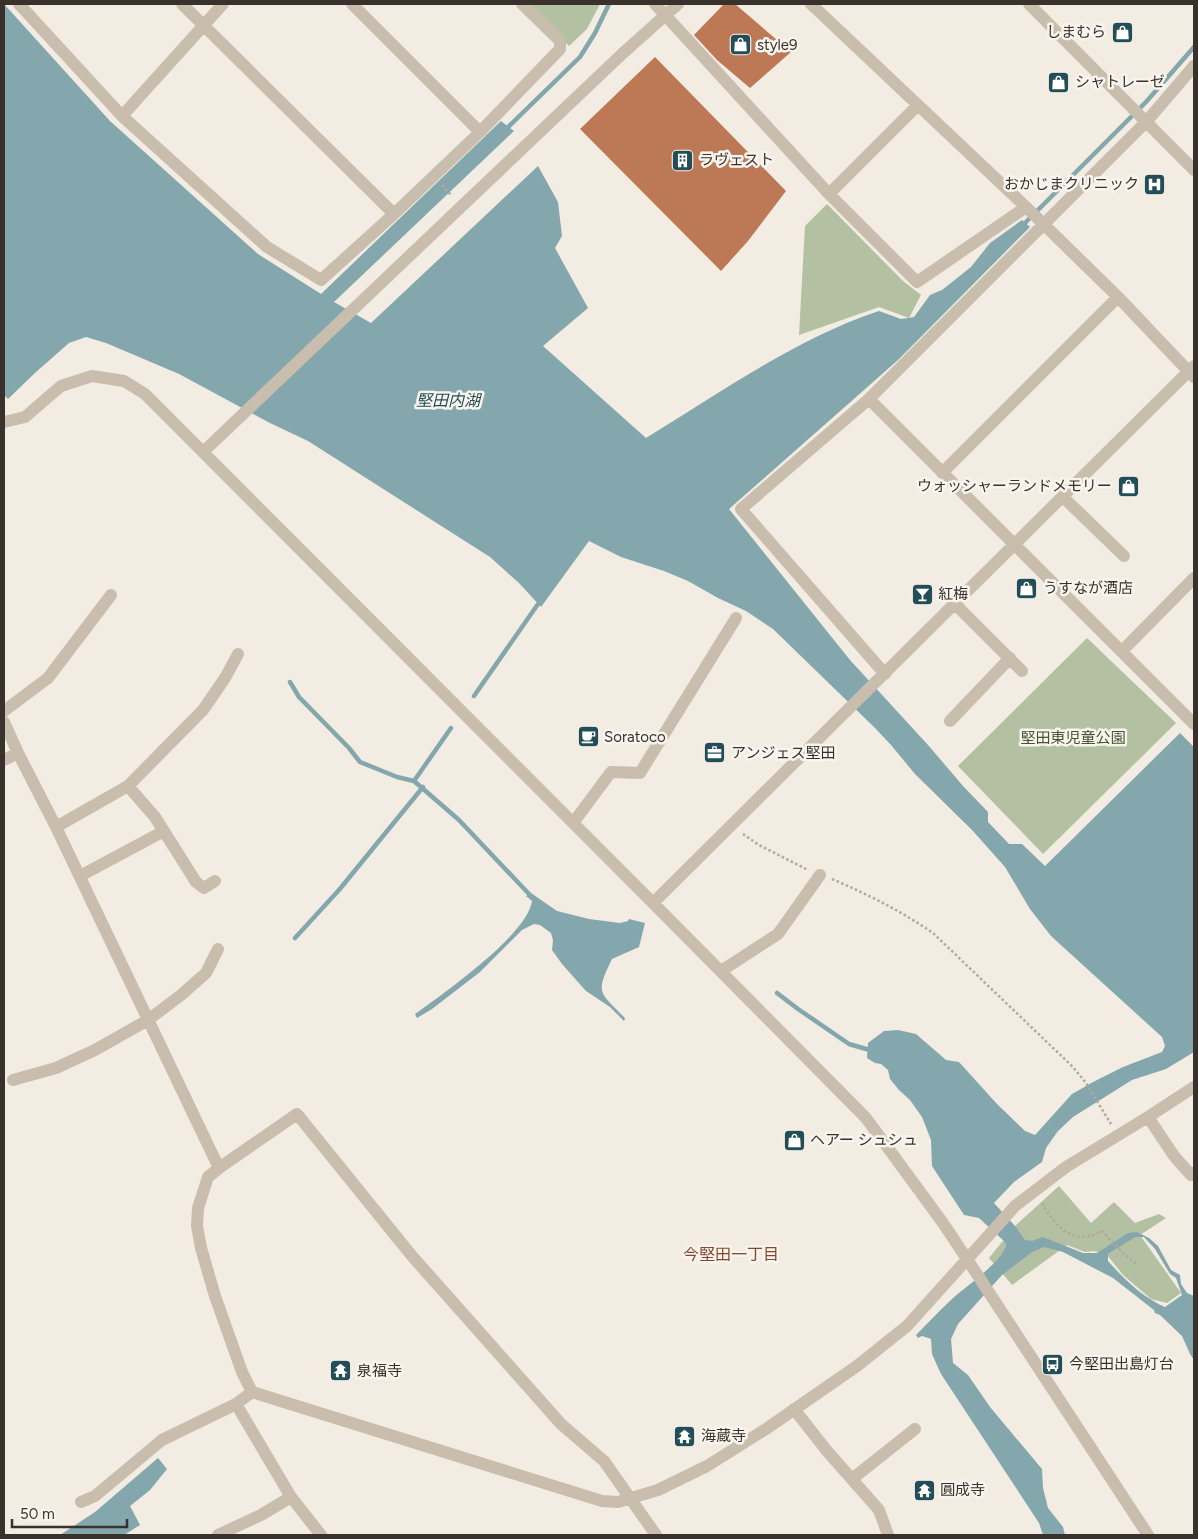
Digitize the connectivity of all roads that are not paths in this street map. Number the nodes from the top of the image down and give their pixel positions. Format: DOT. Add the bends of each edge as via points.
graph roads {
  1 [pos="19,4"];
  2 [pos="182,4"];
  3 [pos="223,4"];
  4 [pos="352,4"];
  5 [pos="522,4"];
  6 [pos="655,4"];
  7 [pos="678,4"];
  8 [pos="811,4"];
  9 [pos="1029,4"];
  10 [pos="666,15"];
  11 [pos="204,25"];
  12 [pos="1194,66"];
  13 [pos="918,105"];
  14 [pos="122,116"];
  15 [pos="1147,122"];
  16 [pos="480,132"];
  17 [pos="1194,170"];
  18 [pos="829,194"];
  19 [pos="1026,207"];
  20 [pos="394,214"];
  21 [pos="1045,225"];
  22 [pos="1118,297"];
  23 [pos="1192,371"];
  24 [pos="869,400"];
  25 [pos="4,422"];
  26 [pos="202,452"];
  27 [pos="942,473"];
  28 [pos="1063,497"];
  29 [pos="1015,544"];
  30 [pos="1124,556"];
  31 [pos="1194,578"];
  32 [pos="111,595"];
  33 [pos="955,604"];
  34 [pos="736,618"];
  35 [pos="1122,651"];
  36 [pos="238,654"];
  37 [pos="1010,658"];
  38 [pos="1022,670"];
  39 [pos="885,674"];
  40 [pos="4,712"];
  41 [pos="950,721"];
  42 [pos="4,722"];
  43 [pos="1194,724"];
  44 [pos="18,754"];
  45 [pos="4,760"];
  46 [pos="128,786"];
  47 [pos="573,823"];
  48 [pos="56,827"];
  49 [pos="164,831"];
  50 [pos="820,875"];
  51 [pos="80,876"];
  52 [pos="216,881"];
  53 [pos="653,902"];
  54 [pos="218,949"];
  55 [pos="721,972"];
  56 [pos="148,1020"];
  57 [pos="13,1080"];
  58 [pos="1194,1087"];
  59 [pos="1148,1118"];
  60 [pos="219,1168"];
  61 [pos="1193,1176"];
  62 [pos="968,1259"];
  63 [pos="252,1392"];
  64 [pos="236,1404"];
  65 [pos="794,1409"];
  66 [pos="915,1429"];
  67 [pos="852,1479"];
  68 [pos="291,1497"];
  69 [pos="630,1498"];
  70 [pos="81,1502"];
  71 [pos="218,1535"];
  72 [pos="322,1535"];
  73 [pos="656,1535"];
  74 [pos="888,1535"];
  75 [pos="1148,1535"];
  1 -- 14 [label="street"];
  2 -- 11 [label="street"];
  3 -- 11 [label="street"];
  4 -- 16 [label="street"];
  5 -- 16 [label="street" via="560,41 560,49"];
  6 -- 10 [label="street"];
  7 -- 10 [label="street"];
  8 -- 13 [label="street"];
  9 -- 15 [label="street"];
  10 -- 18 [label="street"];
  10 -- 26 [label="street"];
  11 -- 14 [label="street"];
  11 -- 20 [label="street"];
  12 -- 15 [label="street"];
  13 -- 18 [label="street"];
  13 -- 19 [label="street"];
  14 -- 20 [label="street" via="267,247 321,280"];
  15 -- 17 [label="street"];
  15 -- 21 [label="street"];
  16 -- 20 [label="street"];
  18 -- 19 [label="street" via="917,282"];
  19 -- 21 [label="street"];
  21 -- 22 [label="street"];
  21 -- 24 [label="street"];
  22 -- 23 [label="street"];
  22 -- 27 [label="street"];
  23 -- 28 [label="street"];
  24 -- 27 [label="street"];
  24 -- 39 [label="street" via="741,509"];
  25 -- 26 [label="street" via="25,417 61,386 92,376 124,381 145,394"];
  26 -- 47 [label="street"];
  27 -- 29 [label="street"];
  28 -- 29 [label="street"];
  28 -- 30 [label="street"];
  29 -- 33 [label="street"];
  29 -- 35 [label="street"];
  31 -- 35 [label="street"];
  32 -- 40 [label="street" via="48,678"];
  33 -- 37 [label="street"];
  33 -- 39 [label="street"];
  34 -- 47 [label="street" via="640,773 611,772"];
  35 -- 43 [label="street"];
  36 -- 46 [label="street" via="203,710"];
  37 -- 38 [label="street"];
  37 -- 41 [label="street"];
  39 -- 53 [label="street"];
  42 -- 44 [label="street"];
  44 -- 45 [label="street"];
  44 -- 48 [label="street"];
  46 -- 48 [label="street"];
  46 -- 49 [label="street"];
  47 -- 53 [label="street"];
  48 -- 51 [label="street"];
  49 -- 51 [label="street"];
  49 -- 52 [label="street" via="196,882 204,888"];
  50 -- 55 [label="street" via="778,934"];
  51 -- 56 [label="street"];
  53 -- 55 [label="street"];
  54 -- 56 [label="street" via="206,973"];
  55 -- 62 [label="street" via="866,1118"];
  56 -- 57 [label="street" via="56,1068"];
  56 -- 60 [label="street"];
  58 -- 59 [label="street"];
  59 -- 61 [label="street" via="1174,1156"];
  59 -- 62 [label="street" via="1066,1167 1035,1190 1015,1206"];
  60 -- 63 [label="street" via="208,1177 198,1208 197,1226 215,1296"];
  60 -- 69 [label="street" via="297,1114 412,1256 561,1424 604,1461"];
  62 -- 65 [label="street" via="906,1326 857,1366"];
  62 -- 75 [label="street"];
  63 -- 64 [label="street"];
  63 -- 69 [label="street" via="602,1501 618,1502"];
  64 -- 68 [label="street"];
  64 -- 70 [label="street" via="162,1440 95,1496"];
  65 -- 67 [label="street"];
  65 -- 69 [label="street" via="707,1466 658,1490"];
  66 -- 67 [label="street"];
  67 -- 74 [label="street" via="879,1510"];
  68 -- 71 [label="street"];
  68 -- 72 [label="street"];
  69 -- 73 [label="street"];
}
